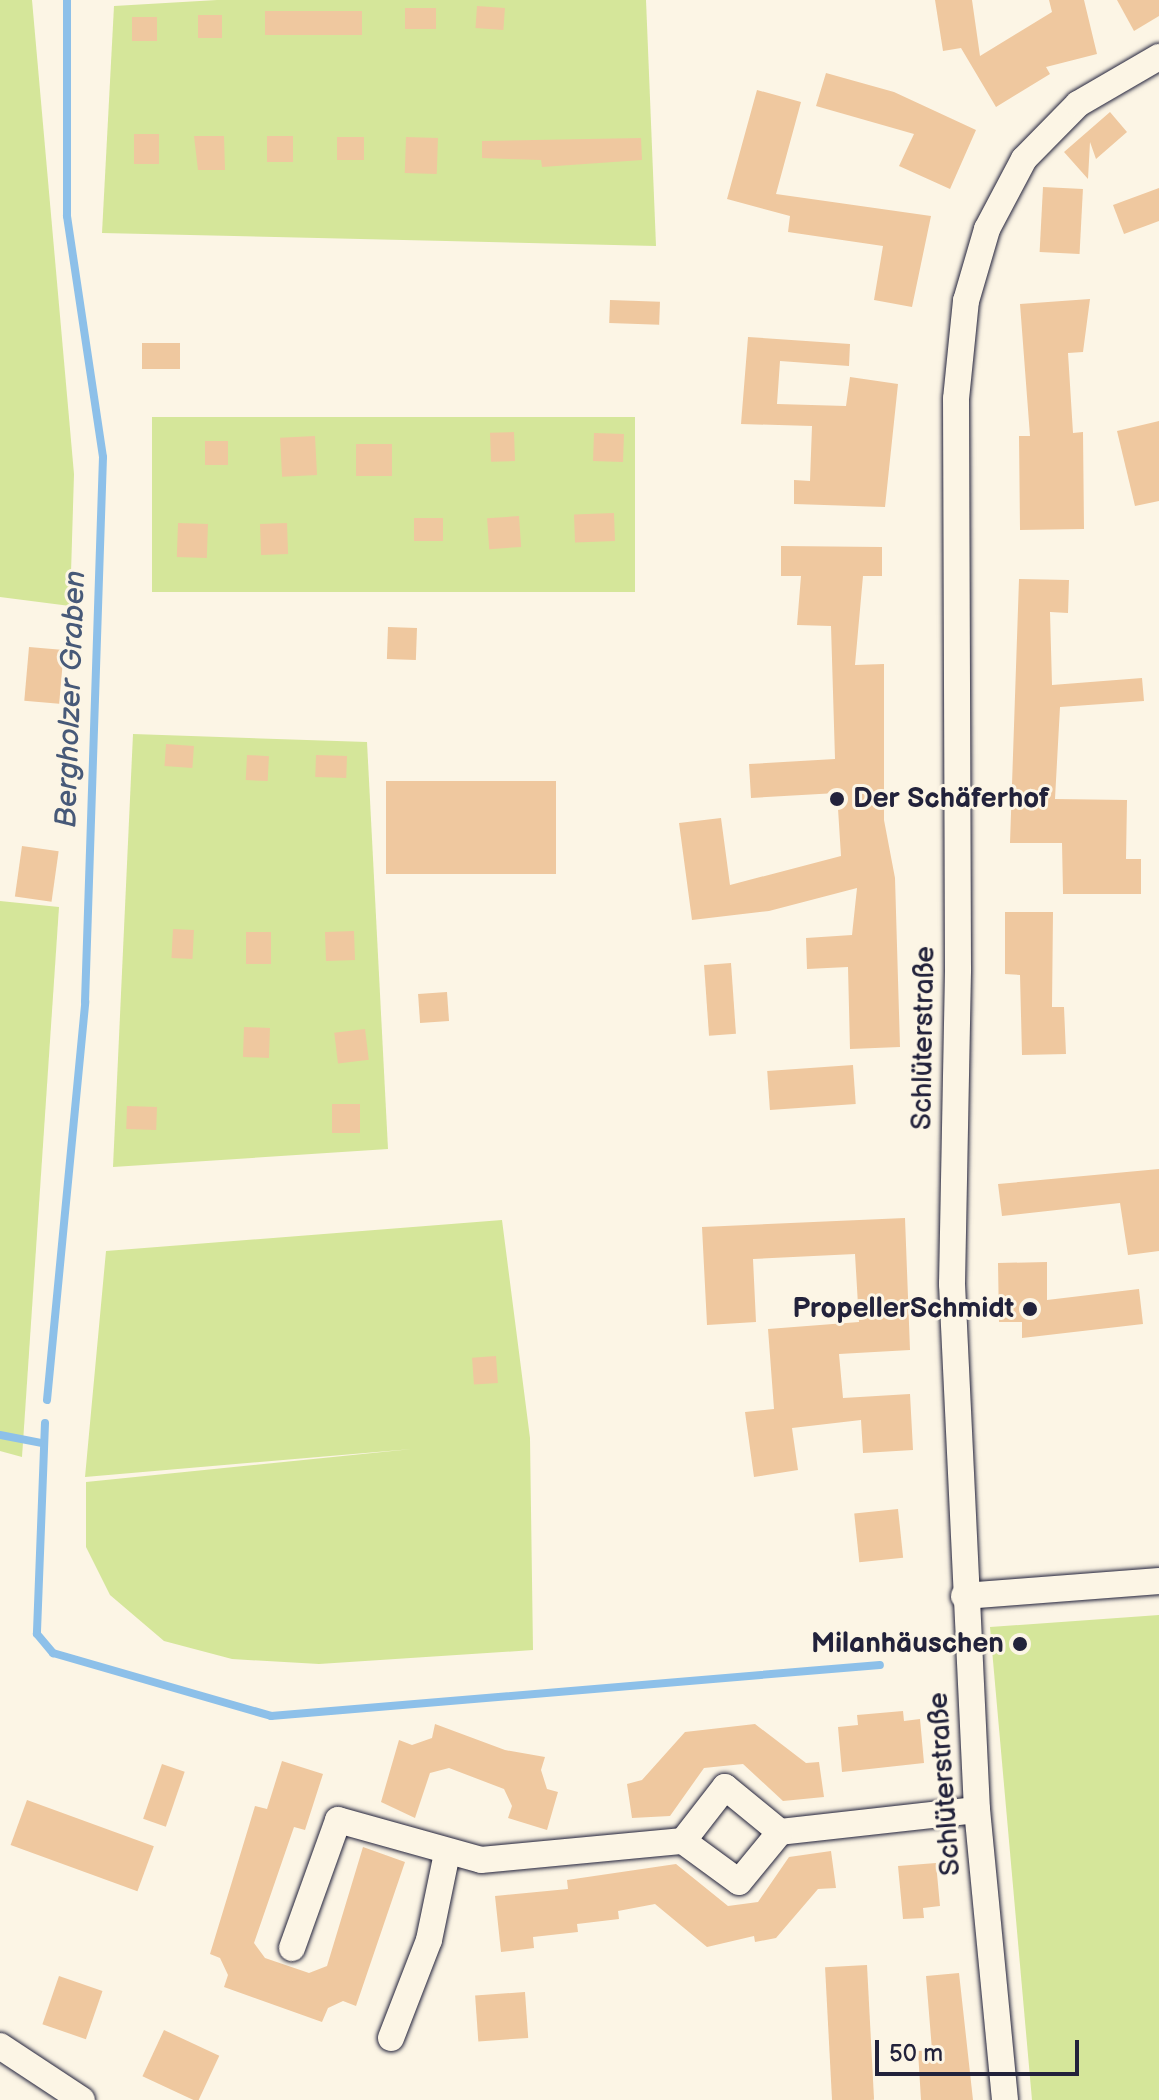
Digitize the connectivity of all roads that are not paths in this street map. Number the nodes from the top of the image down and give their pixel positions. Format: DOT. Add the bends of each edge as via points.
graph roads {
  1 [pos="1159,57"];
  2 [pos="1159,1581"];
  3 [pos="964,1596"];
  4 [pos="977,1810"];
  5 [pos="780,1832"];
  6 [pos="683,1841"];
  7 [pos="447,1853"];
  8 [pos="292,1948"];
  9 [pos="391,2038"];
  10 [pos="0,2046"];
  11 [pos="82,2100"];
  12 [pos="1005,2100"];
  1 -- 3 [label="street, Schlüterstraße" via="1078,104 1024,159 987,229 966,301 956,399 958,969 952,1284"];
  2 -- 3 [label="street"];
  3 -- 4 [label="street, Schlüterstraße"];
  4 -- 5 [label="street"];
  4 -- 12 [label="street, Schlüterstraße"];
  5 -- 6 [label="street" via="739,1882"];
  5 -- 6 [label="street" via="725,1787"];
  6 -- 7 [label="street" via="481,1860"];
  7 -- 8 [label="street" via="338,1820"];
  7 -- 9 [label="street" via="429,1940"];
  10 -- 11 [label="street"];
}
